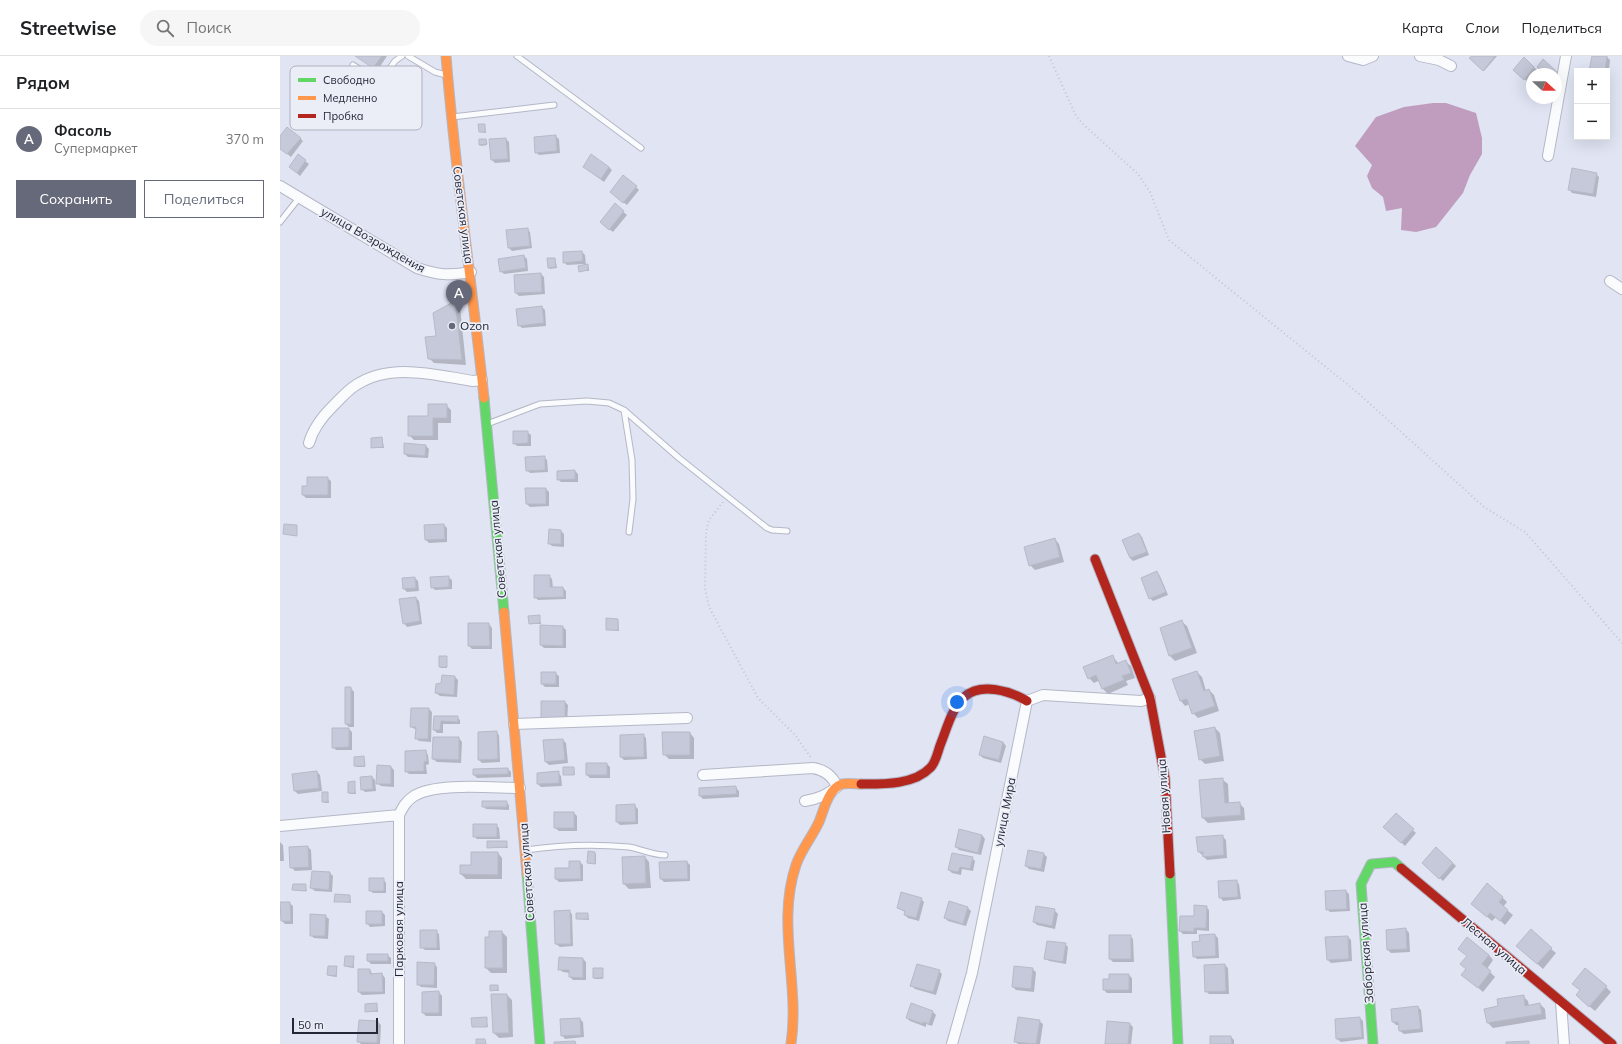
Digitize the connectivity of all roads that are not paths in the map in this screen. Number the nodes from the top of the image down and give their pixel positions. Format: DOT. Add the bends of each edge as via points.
graph roads {
  1 [pos="402,56"];
  2 [pos="408,56"];
  3 [pos="446,56"];
  4 [pos="516,56"];
  5 [pos="1348,56"];
  6 [pos="1373,56"];
  7 [pos="1420,56"];
  8 [pos="1566,56"];
  9 [pos="392,66"];
  10 [pos="1451,66"];
  11 [pos="447,75"];
  12 [pos="554,105"];
  13 [pos="451,117"];
  14 [pos="641,148"];
  15 [pos="1548,156"];
  16 [pos="280,186"];
  17 [pos="299,198"];
  18 [pos="280,222"];
  19 [pos="471,272"];
  20 [pos="1610,281"];
  21 [pos="1622,289"];
  22 [pos="482,380"];
  23 [pos="624,410"];
  24 [pos="486,424"];
  25 [pos="309,443"];
  26 [pos="787,531"];
  27 [pos="629,532"];
  28 [pos="1095,559"];
  29 [pos="1150,698"];
  30 [pos="1027,701"];
  31 [pos="688,718"];
  32 [pos="514,724"];
  33 [pos="702,775"];
  34 [pos="837,787"];
  35 [pos="520,788"];
  36 [pos="805,801"];
  37 [pos="399,815"];
  38 [pos="280,826"];
  39 [pos="525,850"];
  40 [pos="665,855"];
  41 [pos="1371,864"];
  42 [pos="1561,1002"];
  43 [pos="399,1044"];
  44 [pos="540,1044"];
  45 [pos="791,1044"];
  46 [pos="952,1044"];
  47 [pos="1178,1044"];
  48 [pos="1373,1044"];
  49 [pos="1564,1044"];
  50 [pos="1612,1044"];
  1 -- 9 [label="lane"];
  2 -- 11 [label="lane" via="434,72"];
  3 -- 11 [label="street, Советская улица"];
  4 -- 14 [label="lane"];
  5 -- 6 [label="street" via="1362,60"];
  7 -- 10 [label="street" via="1439,60"];
  8 -- 15 [label="street"];
  11 -- 13 [label="street, Советская улица"];
  12 -- 13 [label="lane"];
  13 -- 19 [label="street, Советская улица"];
  16 -- 17 [label="street, улица Возрождения"];
  17 -- 18 [label="lane"];
  17 -- 19 [label="street, улица Возрождения" via="417,268 435,274"];
  19 -- 22 [label="street, Советская улица"];
  20 -- 21 [label="street"];
  22 -- 24 [label="street, Советская улица"];
  22 -- 25 [label="street" via="473,381 403,371 367,379 355,385 324,416 311,434"];
  23 -- 24 [label="lane" via="600,401 540,404"];
  23 -- 26 [label="lane" via="767,528"];
  23 -- 27 [label="lane" via="632,460 633,499"];
  24 -- 32 [label="street, Советская улица"];
  28 -- 29 [label="street, Новая улица"];
  29 -- 30 [label="street" via="1141,701 1043,695"];
  29 -- 47 [label="street, Новая улица" via="1165,778"];
  30 -- 34 [label="street" via="1010,692 996,689 972,692 964,697 931,768 923,774 899,783 843,784"];
  30 -- 46 [label="street, улица Мира" via="972,973"];
  31 -- 32 [label="street"];
  32 -- 35 [label="street, Советская улица"];
  33 -- 34 [label="street" via="813,768 828,774"];
  34 -- 36 [label="street" via="818,799"];
  34 -- 45 [label="street" via="826,802 819,822 796,864 788,903 787,933 793,978"];
  35 -- 37 [label="street" via="432,788 405,803"];
  35 -- 39 [label="street, Советская улица"];
  37 -- 38 [label="street"];
  37 -- 43 [label="street, Парковая улица"];
  39 -- 40 [label="lane" via="544,847 622,847"];
  39 -- 44 [label="street, Советская улица"];
  41 -- 42 [label="street, Лесная улица" via="1394,862"];
  41 -- 48 [label="street, Заборская улица" via="1361,884"];
  42 -- 49 [label="street"];
  42 -- 50 [label="street, Лесная улица"];
}
